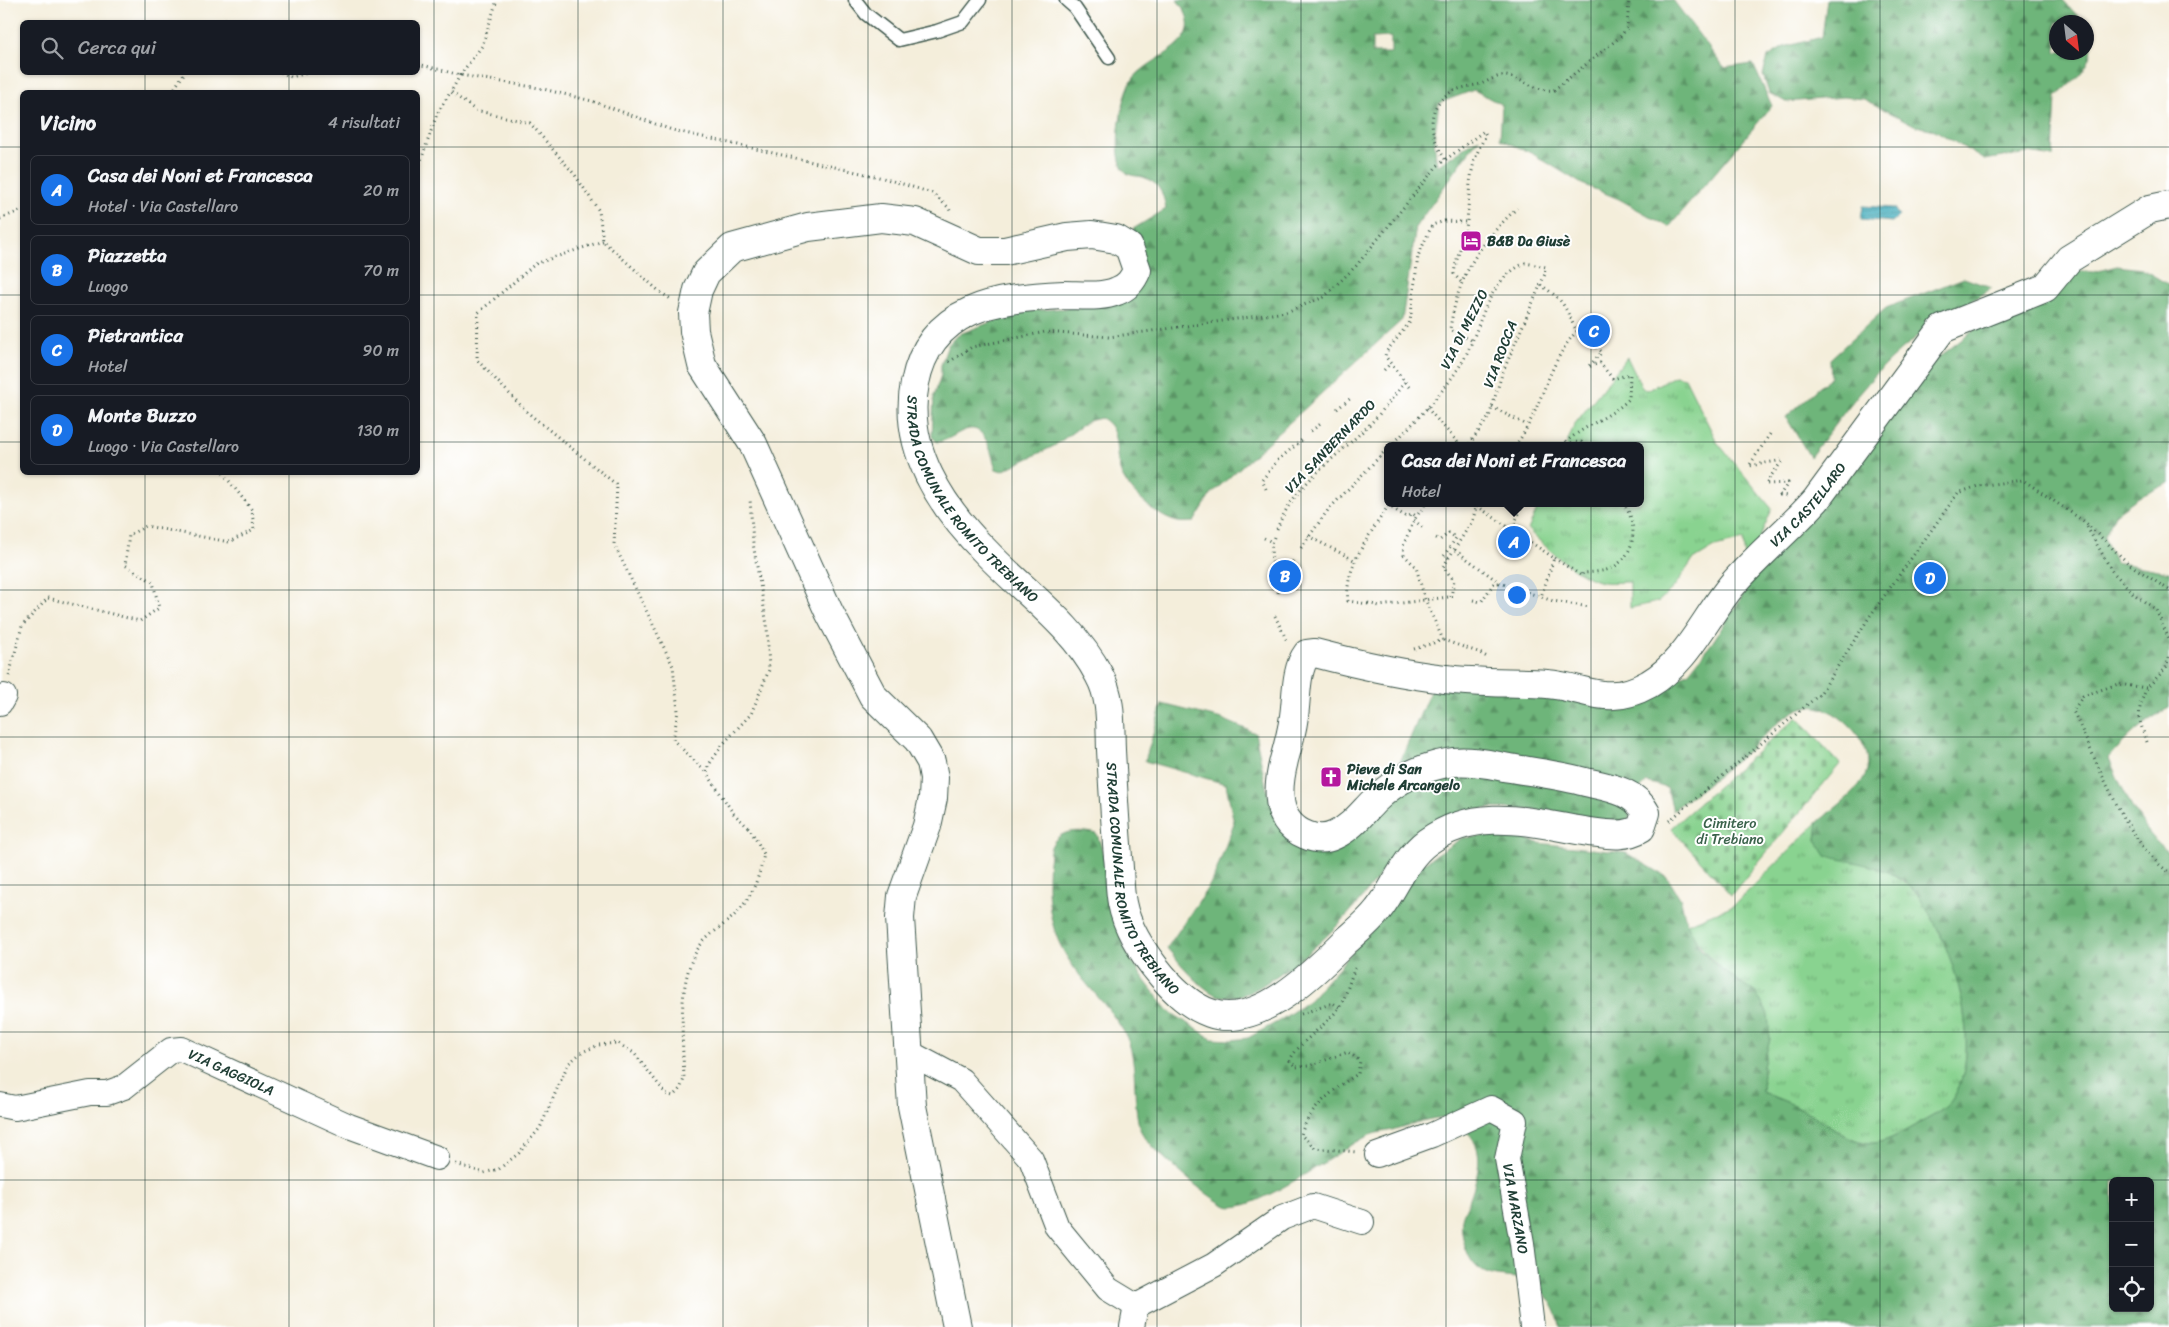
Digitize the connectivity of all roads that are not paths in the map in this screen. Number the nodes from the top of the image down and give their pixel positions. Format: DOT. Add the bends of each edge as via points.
graph roads {
  1 [pos="855,0"];
  2 [pos="980,0"];
  3 [pos="1066,0"];
  4 [pos="1109,58"];
  5 [pos="2169,205"];
  6 [pos="1411,662"];
  7 [pos="908,1052"];
  8 [pos="0,1105"];
  9 [pos="1377,1155"];
  10 [pos="437,1158"];
  11 [pos="1362,1222"];
  12 [pos="1134,1317"];
  13 [pos="957,1327"];
  14 [pos="1532,1327"];
  1 -- 2 [label="lane" via="866,14 898,40 963,22"];
  3 -- 4 [label="lane"];
  5 -- 6 [label="street, VIA CASTELLARO" via="2150,209 2069,259 2045,288 1942,329 1816,500 1741,575 1674,665 1649,683 1621,695 1596,696 1549,684 1445,679"];
  6 -- 7 [label="street, STRADA COMUNALE ROMITO TREBIANO" via="1315,653 1307,654 1303,659 1294,718 1278,784 1284,817 1296,831 1324,839 1336,835 1406,776 1455,762 1479,763 1614,789 1641,804 1646,813 1641,828 1634,833 1618,834 1500,818 1471,821 1446,831 1416,851 1378,911 1312,975 1276,999 1250,1013 1229,1017 1209,1013 1177,994 1132,932 1122,904 1109,700 1099,675 1063,625 984,551 949,507 922,464 913,431 915,383 923,358 949,321 976,308 1034,298 1104,295 1120,291 1136,275 1136,260 1129,247 1116,239 1092,235 1066,237 1005,251 979,251 915,222 881,218 808,227 732,248 706,273 698,290 693,312 694,331 702,366 752,444 851,656 874,696 918,740 931,762 933,798 900,911"];
  7 -- 12 [label="street" via="961,1080 1031,1159 1057,1228"];
  7 -- 13 [label="street, STRADA COMUNALE ROMITO TREBIANO" via="916,1131"];
  8 -- 10 [label="street, VIA GAGGIOLA" via="15,1108 90,1093 107,1093 124,1087 171,1050 181,1049 349,1126"];
  9 -- 14 [label="street, VIA MARZANO" via="1491,1108 1515,1121 1507,1159"];
  11 -- 12 [label="street" via="1313,1206 1282,1218"];
}
